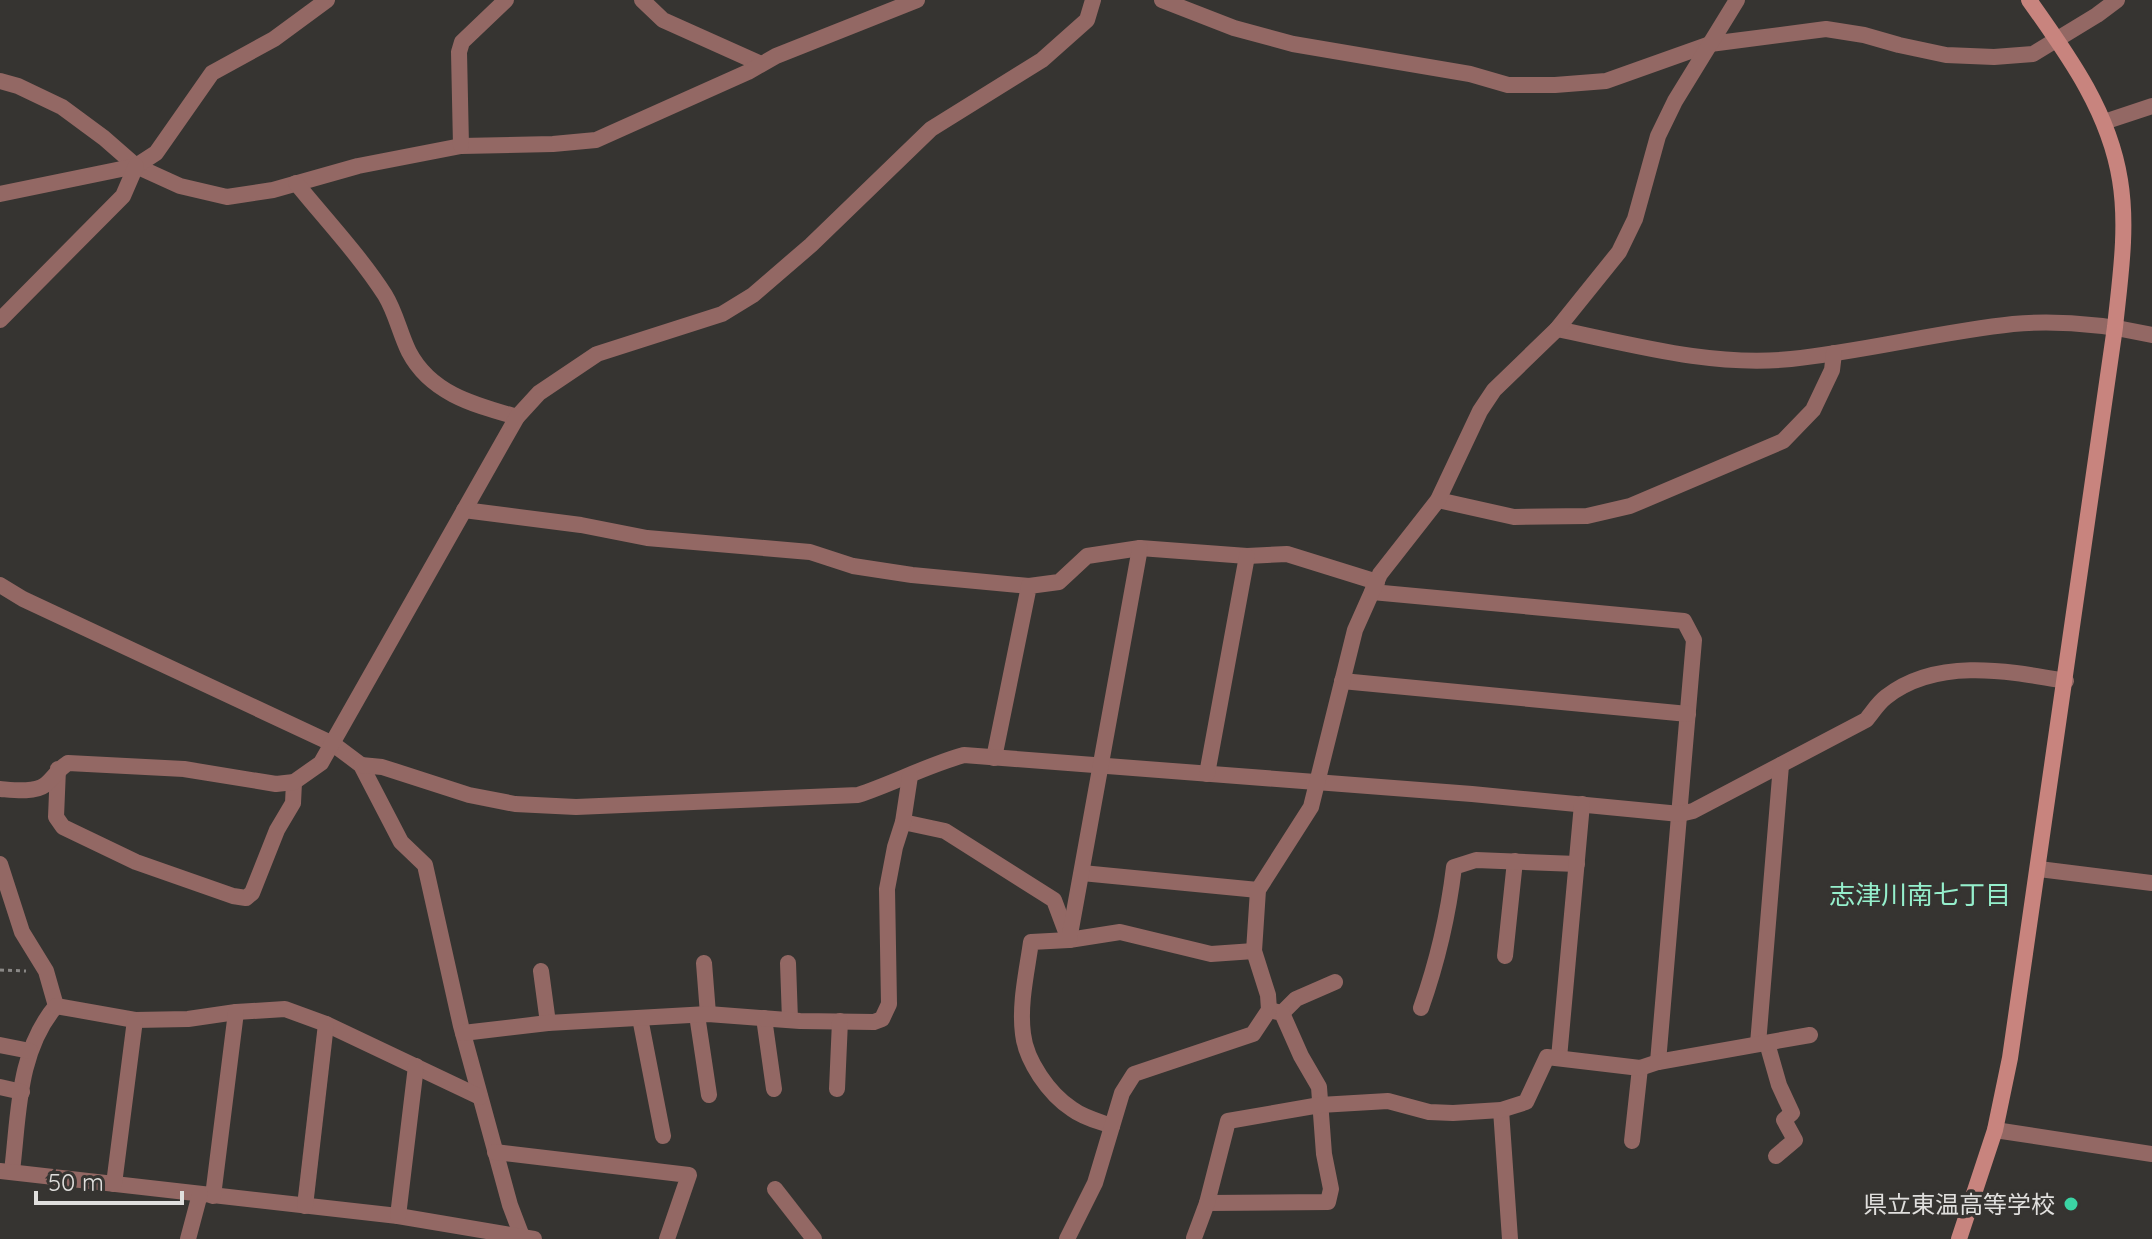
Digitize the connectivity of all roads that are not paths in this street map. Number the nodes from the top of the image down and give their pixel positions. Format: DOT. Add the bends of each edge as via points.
graph roads {
  1 [pos="327,0"];
  2 [pos="506,0"];
  3 [pos="642,0"];
  4 [pos="917,0"];
  5 [pos="1093,0"];
  6 [pos="1162,0"];
  7 [pos="1737,0"];
  8 [pos="2029,0"];
  9 [pos="2117,0"];
  10 [pos="2058,40"];
  11 [pos="1710,44"];
  12 [pos="761,64"];
  13 [pos="0,81"];
  14 [pos="2152,106"];
  15 [pos="2104,122"];
  16 [pos="461,146"];
  17 [pos="136,166"];
  18 [pos="296,183"];
  19 [pos="0,194"];
  20 [pos="0,320"];
  21 [pos="2115,327"];
  22 [pos="1557,329"];
  23 [pos="2152,335"];
  24 [pos="1834,353"];
  25 [pos="517,417"];
  26 [pos="1438,500"];
  27 [pos="464,510"];
  28 [pos="1140,548"];
  29 [pos="1247,556"];
  30 [pos="0,586"];
  31 [pos="1029,586"];
  32 [pos="1374,587"];
  33 [pos="1342,681"];
  34 [pos="2066,681"];
  35 [pos="1688,714"];
  36 [pos="333,744"];
  37 [pos="994,758"];
  38 [pos="361,765"];
  39 [pos="1781,765"];
  40 [pos="1101,766"];
  41 [pos="58,769"];
  42 [pos="1207,774"];
  43 [pos="910,776"];
  44 [pos="294,782"];
  45 [pos="1315,783"];
  46 [pos="0,789"];
  47 [pos="1582,804"];
  48 [pos="1680,814"];
  49 [pos="903,822"];
  50 [pos="1515,861"];
  51 [pos="0,864"];
  52 [pos="1577,864"];
  53 [pos="2039,869"];
  54 [pos="1082,873"];
  55 [pos="2152,883"];
  56 [pos="1258,890"];
  57 [pos="1069,940"];
  58 [pos="1254,951"];
  59 [pos="1505,956"];
  60 [pos="704,963"];
  61 [pos="788,963"];
  62 [pos="541,971"];
  63 [pos="1335,982"];
  64 [pos="56,1006"];
  65 [pos="1421,1008"];
  66 [pos="236,1012"];
  67 [pos="1276,1012"];
  68 [pos="702,1014"];
  69 [pos="640,1018"];
  70 [pos="764,1018"];
  71 [pos="135,1020"];
  72 [pos="790,1020"];
  73 [pos="840,1021"];
  74 [pos="548,1023"];
  75 [pos="326,1024"];
  76 [pos="463,1033"];
  77 [pos="1810,1035"];
  78 [pos="1763,1043"];
  79 [pos="0,1045"];
  80 [pos="30,1051"];
  81 [pos="1559,1058"];
  82 [pos="1658,1062"];
  83 [pos="416,1066"];
  84 [pos="1640,1068"];
  85 [pos="0,1087"];
  86 [pos="774,1089"];
  87 [pos="837,1089"];
  88 [pos="22,1092"];
  89 [pos="709,1095"];
  90 [pos="480,1097"];
  91 [pos="1320,1105"];
  92 [pos="1501,1110"];
  93 [pos="1112,1126"];
  94 [pos="1995,1130"];
  95 [pos="663,1136"];
  96 [pos="1632,1141"];
  97 [pos="495,1152"];
  98 [pos="2152,1154"];
  99 [pos="1776,1156"];
  100 [pos="4,1173"];
  101 [pos="114,1184"];
  102 [pos="775,1189"];
  103 [pos="206,1195"];
  104 [pos="1207,1203"];
  105 [pos="305,1206"];
  106 [pos="398,1216"];
  107 [pos="447,1232"];
  108 [pos="527,1238"];
  109 [pos="1194,1238"];
  110 [pos="188,1239"];
  111 [pos="667,1239"];
  112 [pos="814,1239"];
  113 [pos="1067,1239"];
  114 [pos="1510,1239"];
  115 [pos="1959,1239"];
  1 -- 17 [label="street" via="274,39 212,73 156,153"];
  2 -- 16 [label="street" via="462,42"];
  3 -- 12 [label="street" via="663,20"];
  4 -- 12 [label="street"];
  5 -- 25 [label="street" via="1087,20 1042,60 931,129 753,295 722,314 597,354 539,393"];
  6 -- 11 [label="street" via="1293,44 1508,85 1606,81"];
  7 -- 11 [label="street"];
  8 -- 10 [label="street"];
  9 -- 10 [label="street"];
  10 -- 11 [label="street" via="2033,54 1994,57 1946,55 1826,29"];
  10 -- 15 [label="street"];
  11 -- 22 [label="street" via="1658,136 1635,219 1619,252"];
  12 -- 16 [label="street" via="596,140"];
  13 -- 17 [label="street" via="62,107"];
  14 -- 15 [label="street"];
  15 -- 21 [label="street" via="2120,180 2123,247"];
  16 -- 18 [label="street"];
  17 -- 18 [label="street" via="180,186 227,197"];
  17 -- 19 [label="street"];
  17 -- 20 [label="street" via="123,196"];
  18 -- 25 [label="street" via="384,294 422,373 467,403"];
  21 -- 23 [label="street"];
  21 -- 24 [label="street" via="2013,324"];
  21 -- 34 [label="street"];
  22 -- 24 [label="street" via="1712,358 1752,361"];
  22 -- 26 [label="street" via="1494,390"];
  24 -- 26 [label="street" via="1832,370 1813,410 1783,441 1630,506 1587,516 1514,517"];
  25 -- 27 [label="street"];
  26 -- 32 [label="street"];
  27 -- 31 [label="street" via="647,538 810,552 853,566 912,575"];
  27 -- 36 [label="street"];
  28 -- 29 [label="street"];
  28 -- 31 [label="street" via="1087,556 1059,582"];
  28 -- 40 [label="street"];
  29 -- 32 [label="street" via="1287,554"];
  29 -- 42 [label="street"];
  30 -- 36 [label="street"];
  31 -- 37 [label="street"];
  32 -- 33 [label="street" via="1355,630"];
  32 -- 35 [label="street" via="1684,621 1694,640"];
  33 -- 35 [label="street"];
  33 -- 45 [label="street"];
  34 -- 39 [label="street" via="2011,671 1929,676 1885,698 1866,720"];
  34 -- 53 [label="street"];
  35 -- 48 [label="street"];
  36 -- 38 [label="street"];
  36 -- 44 [label="street" via="321,763"];
  37 -- 40 [label="street"];
  37 -- 43 [label="street" via="964,755"];
  38 -- 43 [label="street" via="515,804 576,807 858,795"];
  38 -- 76 [label="street" via="401,842 425,865"];
  39 -- 48 [label="street"];
  39 -- 78 [label="street"];
  40 -- 42 [label="street"];
  40 -- 54 [label="street"];
  41 -- 44 [label="street" via="68,763 97,764"];
  41 -- 44 [label="street" via="56,817 63,827 136,862 246,898 293,803"];
  41 -- 46 [label="street" via="44,786"];
  42 -- 45 [label="street"];
  43 -- 49 [label="street"];
  45 -- 47 [label="street"];
  45 -- 56 [label="street" via="1311,807"];
  47 -- 48 [label="street"];
  47 -- 52 [label="street"];
  48 -- 82 [label="street"];
  49 -- 57 [label="street" via="945,831 1054,900"];
  49 -- 73 [label="street" via="887,889 887,1012 874,1022"];
  50 -- 52 [label="street"];
  50 -- 59 [label="street"];
  50 -- 65 [label="street" via="1476,860 1454,867 1448,918"];
  51 -- 64 [label="street" via="22,932 46,971"];
  52 -- 81 [label="street"];
  53 -- 55 [label="street"];
  53 -- 94 [label="street"];
  54 -- 56 [label="street"];
  54 -- 57 [label="street"];
  56 -- 58 [label="street"];
  57 -- 58 [label="street" via="1120,932 1211,954"];
  57 -- 93 [label="street" via="1031,942 1022,1031 1027,1053 1070,1108"];
  58 -- 67 [label="street"];
  60 -- 68 [label="street"];
  61 -- 72 [label="street"];
  62 -- 74 [label="street"];
  63 -- 67 [label="street"];
  64 -- 71 [label="street"];
  64 -- 80 [label="street"];
  66 -- 71 [label="street"];
  66 -- 75 [label="street" via="285,1009"];
  66 -- 103 [label="street"];
  67 -- 91 [label="street" via="1319,1087"];
  67 -- 93 [label="street" via="1253,1034 1134,1074"];
  68 -- 69 [label="street"];
  68 -- 70 [label="street"];
  68 -- 89 [label="street"];
  69 -- 74 [label="street"];
  69 -- 95 [label="street"];
  70 -- 72 [label="street"];
  70 -- 86 [label="street"];
  71 -- 101 [label="street"];
  72 -- 73 [label="street"];
  73 -- 87 [label="street"];
  74 -- 76 [label="street"];
  75 -- 83 [label="street"];
  75 -- 105 [label="street"];
  76 -- 90 [label="street"];
  77 -- 78 [label="street"];
  78 -- 82 [label="street"];
  78 -- 99 [label="street" via="1792,1113 1784,1120 1795,1140"];
  79 -- 80 [label="street"];
  80 -- 88 [label="street"];
  81 -- 84 [label="street"];
  81 -- 92 [label="street" via="1547,1057 1526,1102"];
  82 -- 84 [label="street"];
  83 -- 90 [label="street"];
  83 -- 106 [label="street"];
  84 -- 96 [label="street"];
  85 -- 88 [label="street"];
  88 -- 100 [label="street"];
  90 -- 97 [label="street"];
  91 -- 92 [label="street" via="1388,1101 1429,1112"];
  91 -- 104 [label="street" via="1228,1121"];
  91 -- 104 [label="street" via="1331,1189 1328,1202"];
  92 -- 114 [label="street"];
  93 -- 113 [label="street" via="1095,1183"];
  94 -- 98 [label="street"];
  94 -- 115 [label="street"];
  97 -- 108 [label="street" via="510,1205"];
  97 -- 111 [label="street" via="689,1175"];
  100 -- 101 [label="street"];
  101 -- 103 [label="street"];
  102 -- 112 [label="street"];
  103 -- 105 [label="street"];
  103 -- 110 [label="street"];
  104 -- 109 [label="street"];
  105 -- 106 [label="street"];
  106 -- 107 [label="street"];
  107 -- 108 [label="street"];
}
